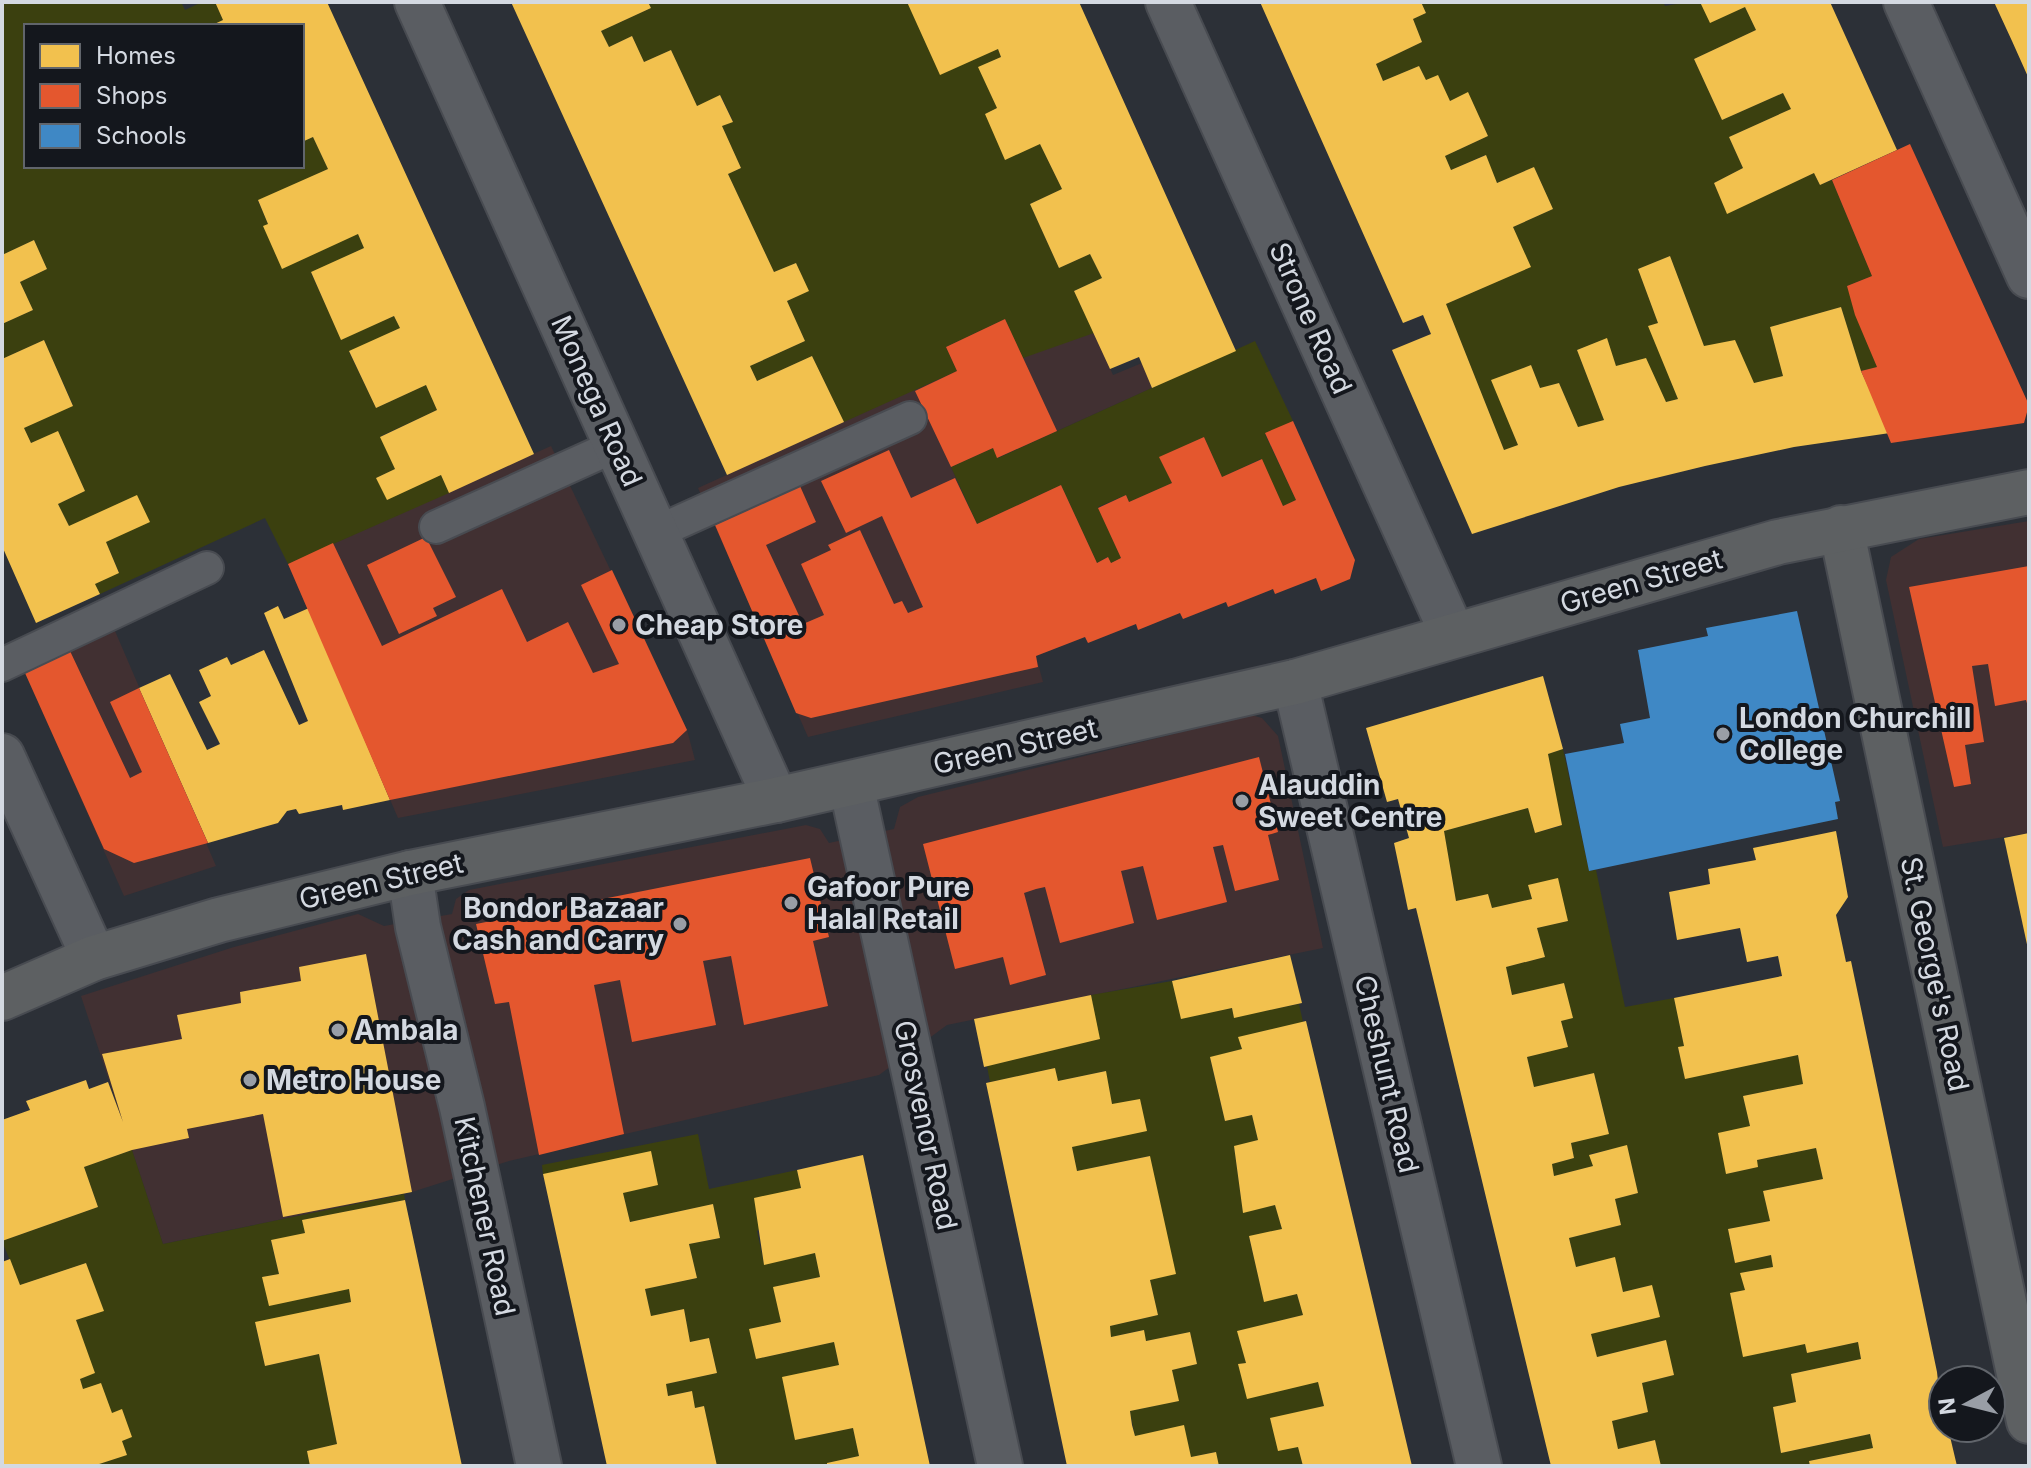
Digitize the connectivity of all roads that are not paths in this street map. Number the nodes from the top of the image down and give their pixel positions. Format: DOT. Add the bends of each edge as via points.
graph roads {
  1 [pos="417,2"];
  2 [pos="1168,2"];
  3 [pos="1906,2"];
  4 [pos="2029,276"];
  5 [pos="910,418"];
  6 [pos="617,445"];
  7 [pos="2029,492"];
  8 [pos="436,527"];
  9 [pos="1841,528"];
  10 [pos="657,532"];
  11 [pos="207,568"];
  12 [pos="1453,635"];
  13 [pos="2,665"];
  14 [pos="1295,682"];
  15 [pos="2,756"];
  16 [pos="851,784"];
  17 [pos="776,800"];
  18 [pos="410,873"];
  19 [pos="94,958"];
  20 [pos="2,998"];
  21 [pos="2029,1421"];
  22 [pos="539,1466"];
  23 [pos="1000,1466"];
  24 [pos="1479,1466"];
  1 -- 6 [label="street, Monega Road"];
  2 -- 12 [label="street, Strone Road"];
  3 -- 4 [label="street"];
  5 -- 10 [label="lane"];
  6 -- 8 [label="lane"];
  6 -- 10 [label="street, Monega Road"];
  7 -- 9 [label="main road, Green Street"];
  9 -- 12 [label="main road, Green Street"];
  9 -- 21 [label="main road, St. George's Road"];
  10 -- 17 [label="street, Monega Road"];
  11 -- 13 [label="lane"];
  12 -- 14 [label="main road, Green Street"];
  14 -- 16 [label="main road, Green Street"];
  14 -- 24 [label="street, Cheshunt Road"];
  15 -- 19 [label="street"];
  16 -- 17 [label="main road, Green Street"];
  16 -- 23 [label="street, Grosvenor Road"];
  17 -- 18 [label="main road, Green Street"];
  18 -- 19 [label="main road, Green Street" via="219,920"];
  18 -- 22 [label="street, Kitchener Road"];
  19 -- 20 [label="main road, Green Street"];
}
